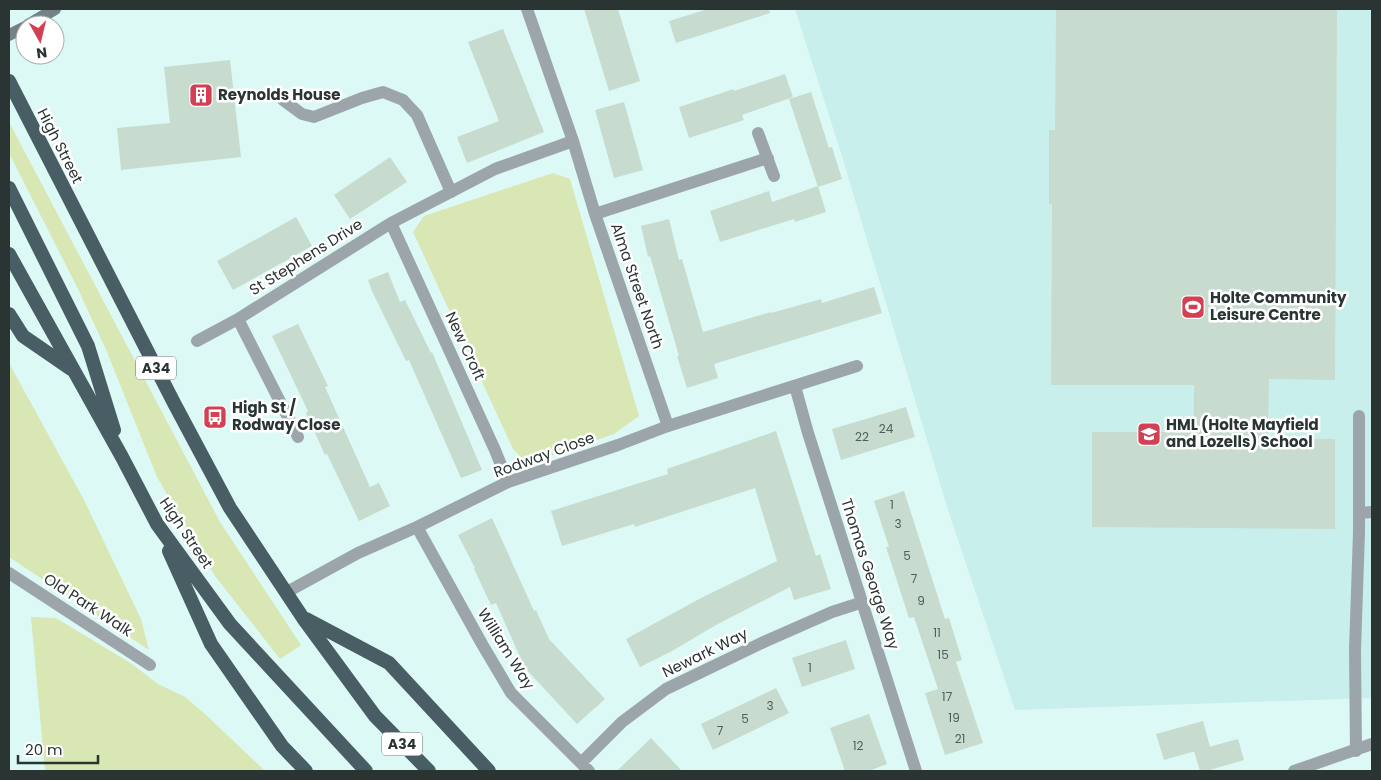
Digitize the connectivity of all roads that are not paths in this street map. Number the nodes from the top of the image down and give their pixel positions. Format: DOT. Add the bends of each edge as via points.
graph roads {
  1 [pos="527,9"];
  2 [pos="9,80"];
  3 [pos="283,100"];
  4 [pos="758,133"];
  5 [pos="573,141"];
  6 [pos="768,158"];
  7 [pos="774,176"];
  8 [pos="9,188"];
  9 [pos="450,192"];
  10 [pos="595,214"];
  11 [pos="391,223"];
  12 [pos="9,254"];
  13 [pos="9,314"];
  14 [pos="238,319"];
  15 [pos="197,341"];
  16 [pos="857,366"];
  17 [pos="74,371"];
  18 [pos="794,386"];
  19 [pos="1359,416"];
  20 [pos="668,426"];
  21 [pos="298,437"];
  22 [pos="122,457"];
  23 [pos="508,482"];
  24 [pos="1372,512"];
  25 [pos="1359,513"];
  26 [pos="157,524"];
  27 [pos="418,527"];
  28 [pos="9,573"];
  29 [pos="287,592"];
  30 [pos="863,602"];
  31 [pos="303,618"];
  32 [pos="150,665"];
  33 [pos="1372,744"];
  34 [pos="1356,751"];
  35 [pos="585,767"];
  36 [pos="306,771"];
  37 [pos="366,771"];
  38 [pos="429,771"];
  39 [pos="489,771"];
  40 [pos="916,771"];
  41 [pos="1294,771"];
  1 -- 5 [label="street"];
  2 -- 29 [label="highway, High Street / A34" via="230,508"];
  3 -- 9 [label="street" via="302,114 314,117 383,92 403,100 417,115"];
  4 -- 6 [label="street"];
  5 -- 9 [label="street, St Stephens Drive" via="495,169"];
  5 -- 10 [label="street"];
  6 -- 7 [label="street"];
  6 -- 10 [label="street, Alma Street North"];
  8 -- 22 [label="highway, A34" via="88,346"];
  9 -- 11 [label="street, St Stephens Drive"];
  10 -- 20 [label="street, Alma Street North"];
  11 -- 14 [label="street, St Stephens Drive"];
  11 -- 23 [label="street, New Croft"];
  12 -- 17 [label="highway, High Street / A34"];
  13 -- 17 [label="highway, A34" via="23,336"];
  14 -- 15 [label="street, St Stephens Drive"];
  14 -- 21 [label="street"];
  16 -- 18 [label="street, Rodway Close"];
  17 -- 22 [label="highway, High Street / A34"];
  18 -- 20 [label="street, Rodway Close"];
  18 -- 30 [label="street, Thomas George Way"];
  19 -- 25 [label="street"];
  20 -- 23 [label="street, Rodway Close"];
  22 -- 26 [label="highway, High Street / A34"];
  23 -- 27 [label="street, Rodway Close"];
  24 -- 25 [label="street"];
  25 -- 34 [label="street"];
  26 -- 36 [label="highway" via="211,644 282,746"];
  26 -- 37 [label="highway, High Street / A34" via="230,624"];
  27 -- 29 [label="street, Rodway Close" via="358,553"];
  27 -- 35 [label="street, William Way" via="511,693"];
  28 -- 32 [label="street, Old Park Walk"];
  29 -- 31 [label="highway, High Street / A34"];
  30 -- 35 [label="street, Newark Way" via="775,637 666,689 622,722"];
  30 -- 40 [label="street, Thomas George Way"];
  31 -- 38 [label="highway, A34" via="375,716"];
  31 -- 39 [label="highway" via="389,663"];
  33 -- 34 [label="street"];
  34 -- 41 [label="street"];
}
